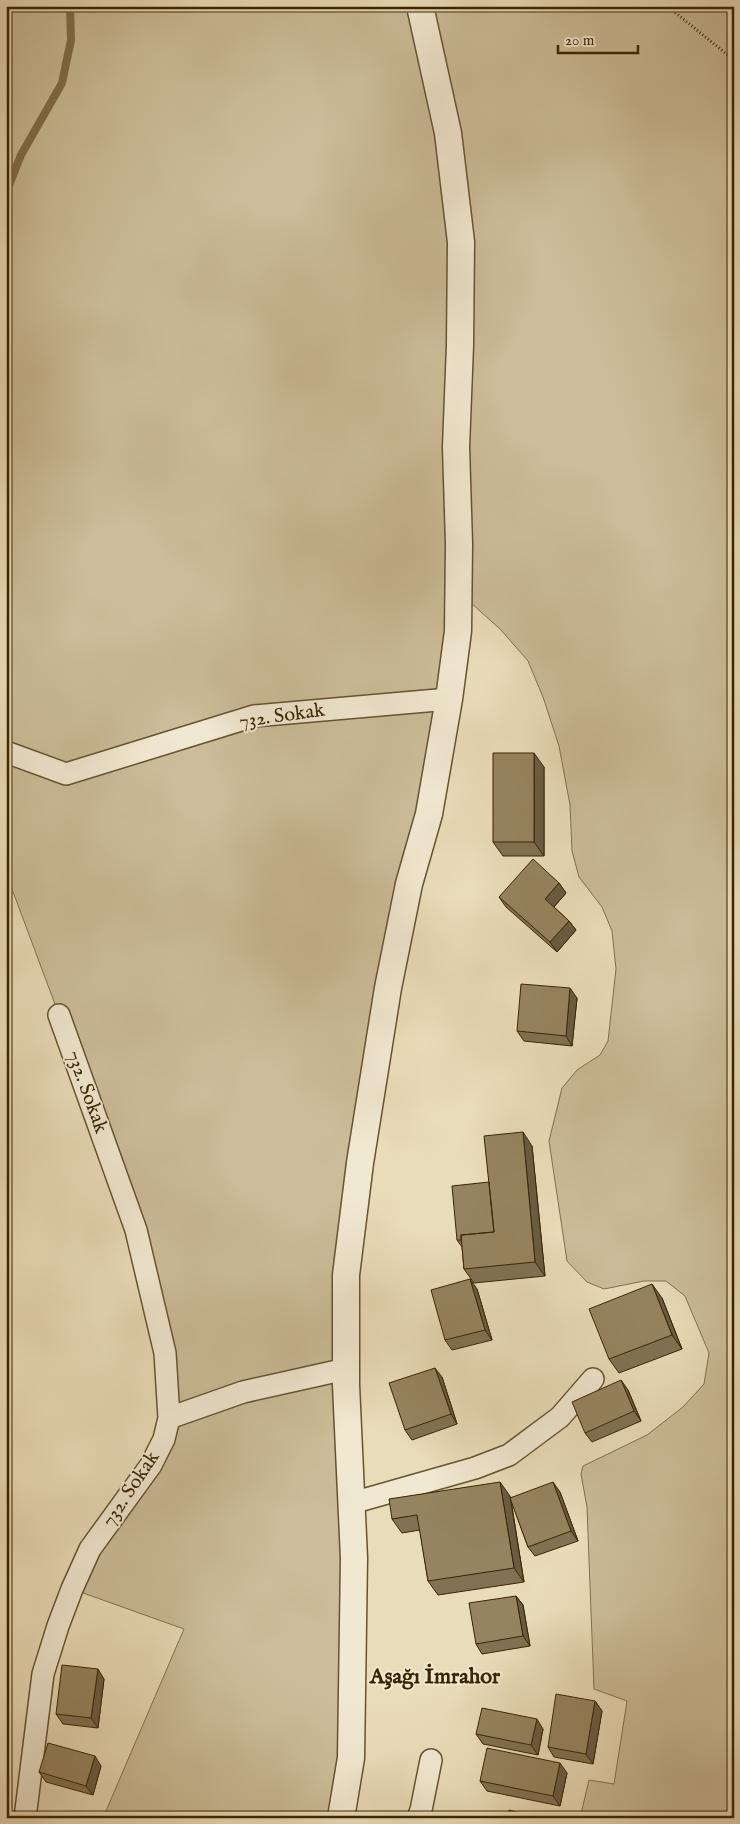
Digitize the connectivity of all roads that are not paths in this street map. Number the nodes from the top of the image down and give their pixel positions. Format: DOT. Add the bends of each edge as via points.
graph roads {
  1 [pos="420,6"];
  2 [pos="449,699"];
  3 [pos="6,752"];
  4 [pos="59,1015"];
  5 [pos="346,1369"];
  6 [pos="593,1379"];
  7 [pos="169,1418"];
  8 [pos="352,1503"];
  9 [pos="431,1760"];
  10 [pos="24,1818"];
  11 [pos="341,1818"];
  12 [pos="418,1818"];
  1 -- 2 [label="street" via="448,133 460,242 456,447 458,632"];
  2 -- 3 [label="street, 732. Sokak" via="254,716 66,774"];
  2 -- 5 [label="street" via="429,814 409,884 388,988 360,1163 346,1275"];
  4 -- 7 [label="street, 732. Sokak" via="136,1230 165,1353"];
  5 -- 7 [label="street" via="244,1392"];
  5 -- 8 [label="street"];
  6 -- 8 [label="street" via="560,1417 510,1455"];
  7 -- 10 [label="street, 732. Sokak" via="164,1439 151,1465 90,1549 58,1626 43,1674"];
  8 -- 11 [label="street" via="351,1758"];
  9 -- 12 [label="street"];
}
